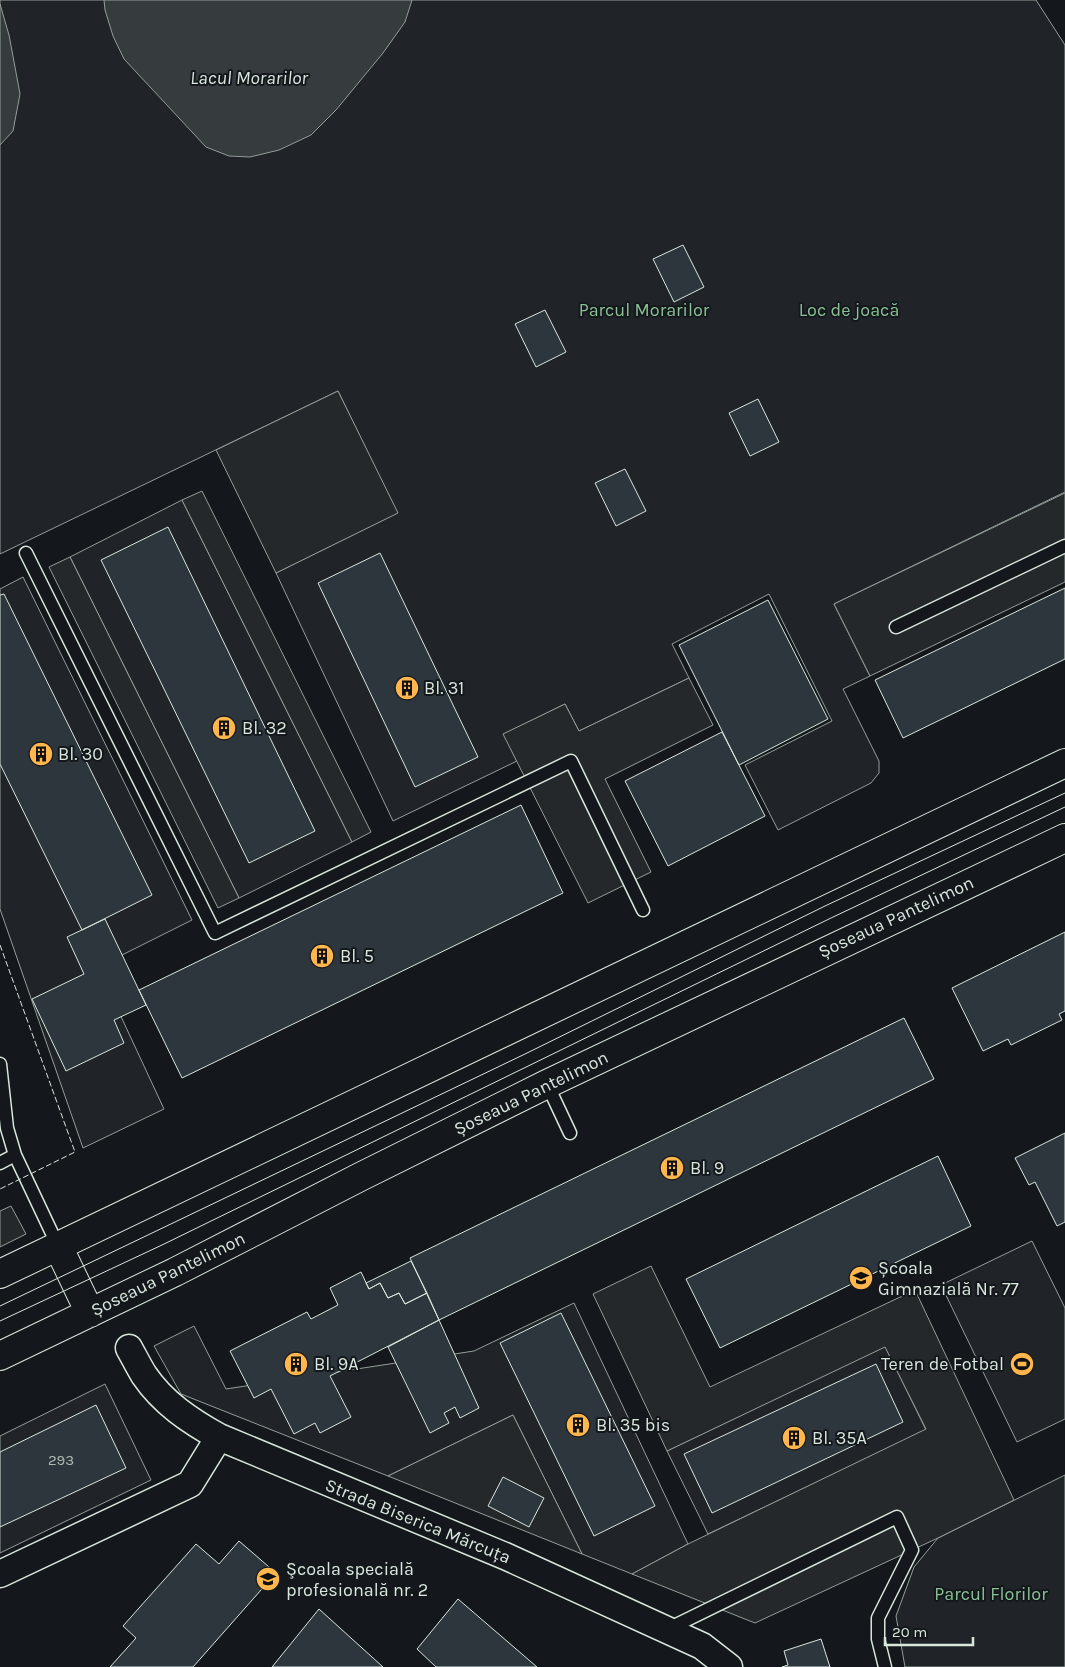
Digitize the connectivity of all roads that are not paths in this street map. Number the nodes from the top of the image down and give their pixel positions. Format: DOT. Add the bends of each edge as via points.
graph roads {
  1 [pos="1065,546"];
  2 [pos="26,553"];
  3 [pos="896,627"];
  4 [pos="1065,764"];
  5 [pos="1065,838"];
  6 [pos="642,910"];
  7 [pos="0,1064"];
  8 [pos="547,1084"];
  9 [pos="570,1133"];
  10 [pos="15,1155"];
  11 [pos="0,1163"];
  12 [pos="58,1246"];
  13 [pos="0,1274"];
  14 [pos="90,1313"];
  15 [pos="129,1348"];
  16 [pos="0,1356"];
  17 [pos="219,1438"];
  18 [pos="0,1574"];
  19 [pos="668,1629"];
  20 [pos="730,1667"];
  21 [pos="885,1667"];
  1 -- 3 [label="lane"];
  2 -- 6 [label="lane" via="215,933 571,761"];
  4 -- 12 [label="main road"];
  5 -- 8 [label="main road, Șoseaua Pantelimon"];
  7 -- 10 [label="lane" via="7,1128"];
  8 -- 9 [label="lane"];
  8 -- 14 [label="main road, Șoseaua Pantelimon"];
  10 -- 11 [label="lane"];
  10 -- 12 [label="lane"];
  12 -- 13 [label="main road"];
  12 -- 14 [label="main road"];
  14 -- 16 [label="main road, Șoseaua Pantelimon"];
  15 -- 17 [label="street, Strada Biserica Mărcuța" via="156,1391 192,1423"];
  17 -- 18 [label="street" via="190,1484"];
  17 -- 19 [label="street, Strada Biserica Mărcuța" via="505,1556"];
  19 -- 20 [label="street, Strada Biserica Mărcuța" via="702,1646"];
  19 -- 21 [label="lane" via="898,1517 912,1550 878,1618 878,1640"];
}
